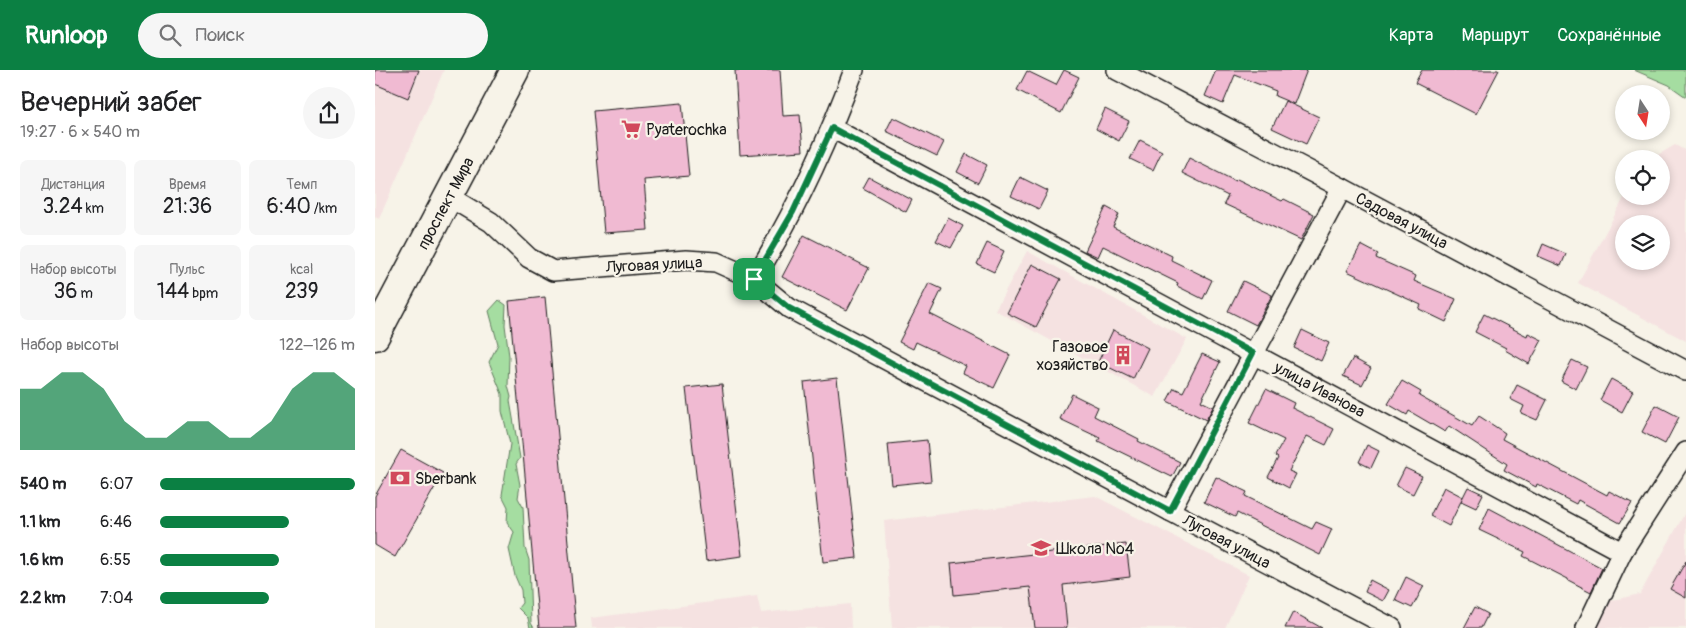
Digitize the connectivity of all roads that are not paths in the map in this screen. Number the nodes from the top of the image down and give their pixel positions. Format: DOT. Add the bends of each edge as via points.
graph roads {
  1 [pos="515,70"];
  2 [pos="854,70"];
  3 [pos="1117,70"];
  4 [pos="832,128"];
  5 [pos="1342,188"];
  6 [pos="448,196"];
  7 [pos="754,279"];
  8 [pos="375,336"];
  9 [pos="1253,353"];
  10 [pos="1686,371"];
  11 [pos="1686,452"];
  12 [pos="1170,511"];
  13 [pos="1622,552"];
  14 [pos="1392,628"];
  15 [pos="1586,628"];
  1 -- 6 [label="main road, проспект Мира"];
  2 -- 4 [label="street"];
  3 -- 5 [label="street, Садовая улица"];
  4 -- 7 [label="street" via="793,212"];
  4 -- 9 [label="street, улица Иванова"];
  5 -- 9 [label="street"];
  5 -- 10 [label="street, Садовая улица"];
  6 -- 7 [label="street, Луговая улица" via="491,222 529,258 553,270 685,260 717,262"];
  6 -- 8 [label="main road, проспект Мира"];
  7 -- 12 [label="street, Луговая улица" via="789,308"];
  9 -- 12 [label="street"];
  9 -- 13 [label="street, улица Иванова"];
  11 -- 13 [label="street"];
  12 -- 14 [label="street, Луговая улица"];
  13 -- 15 [label="street"];
}
